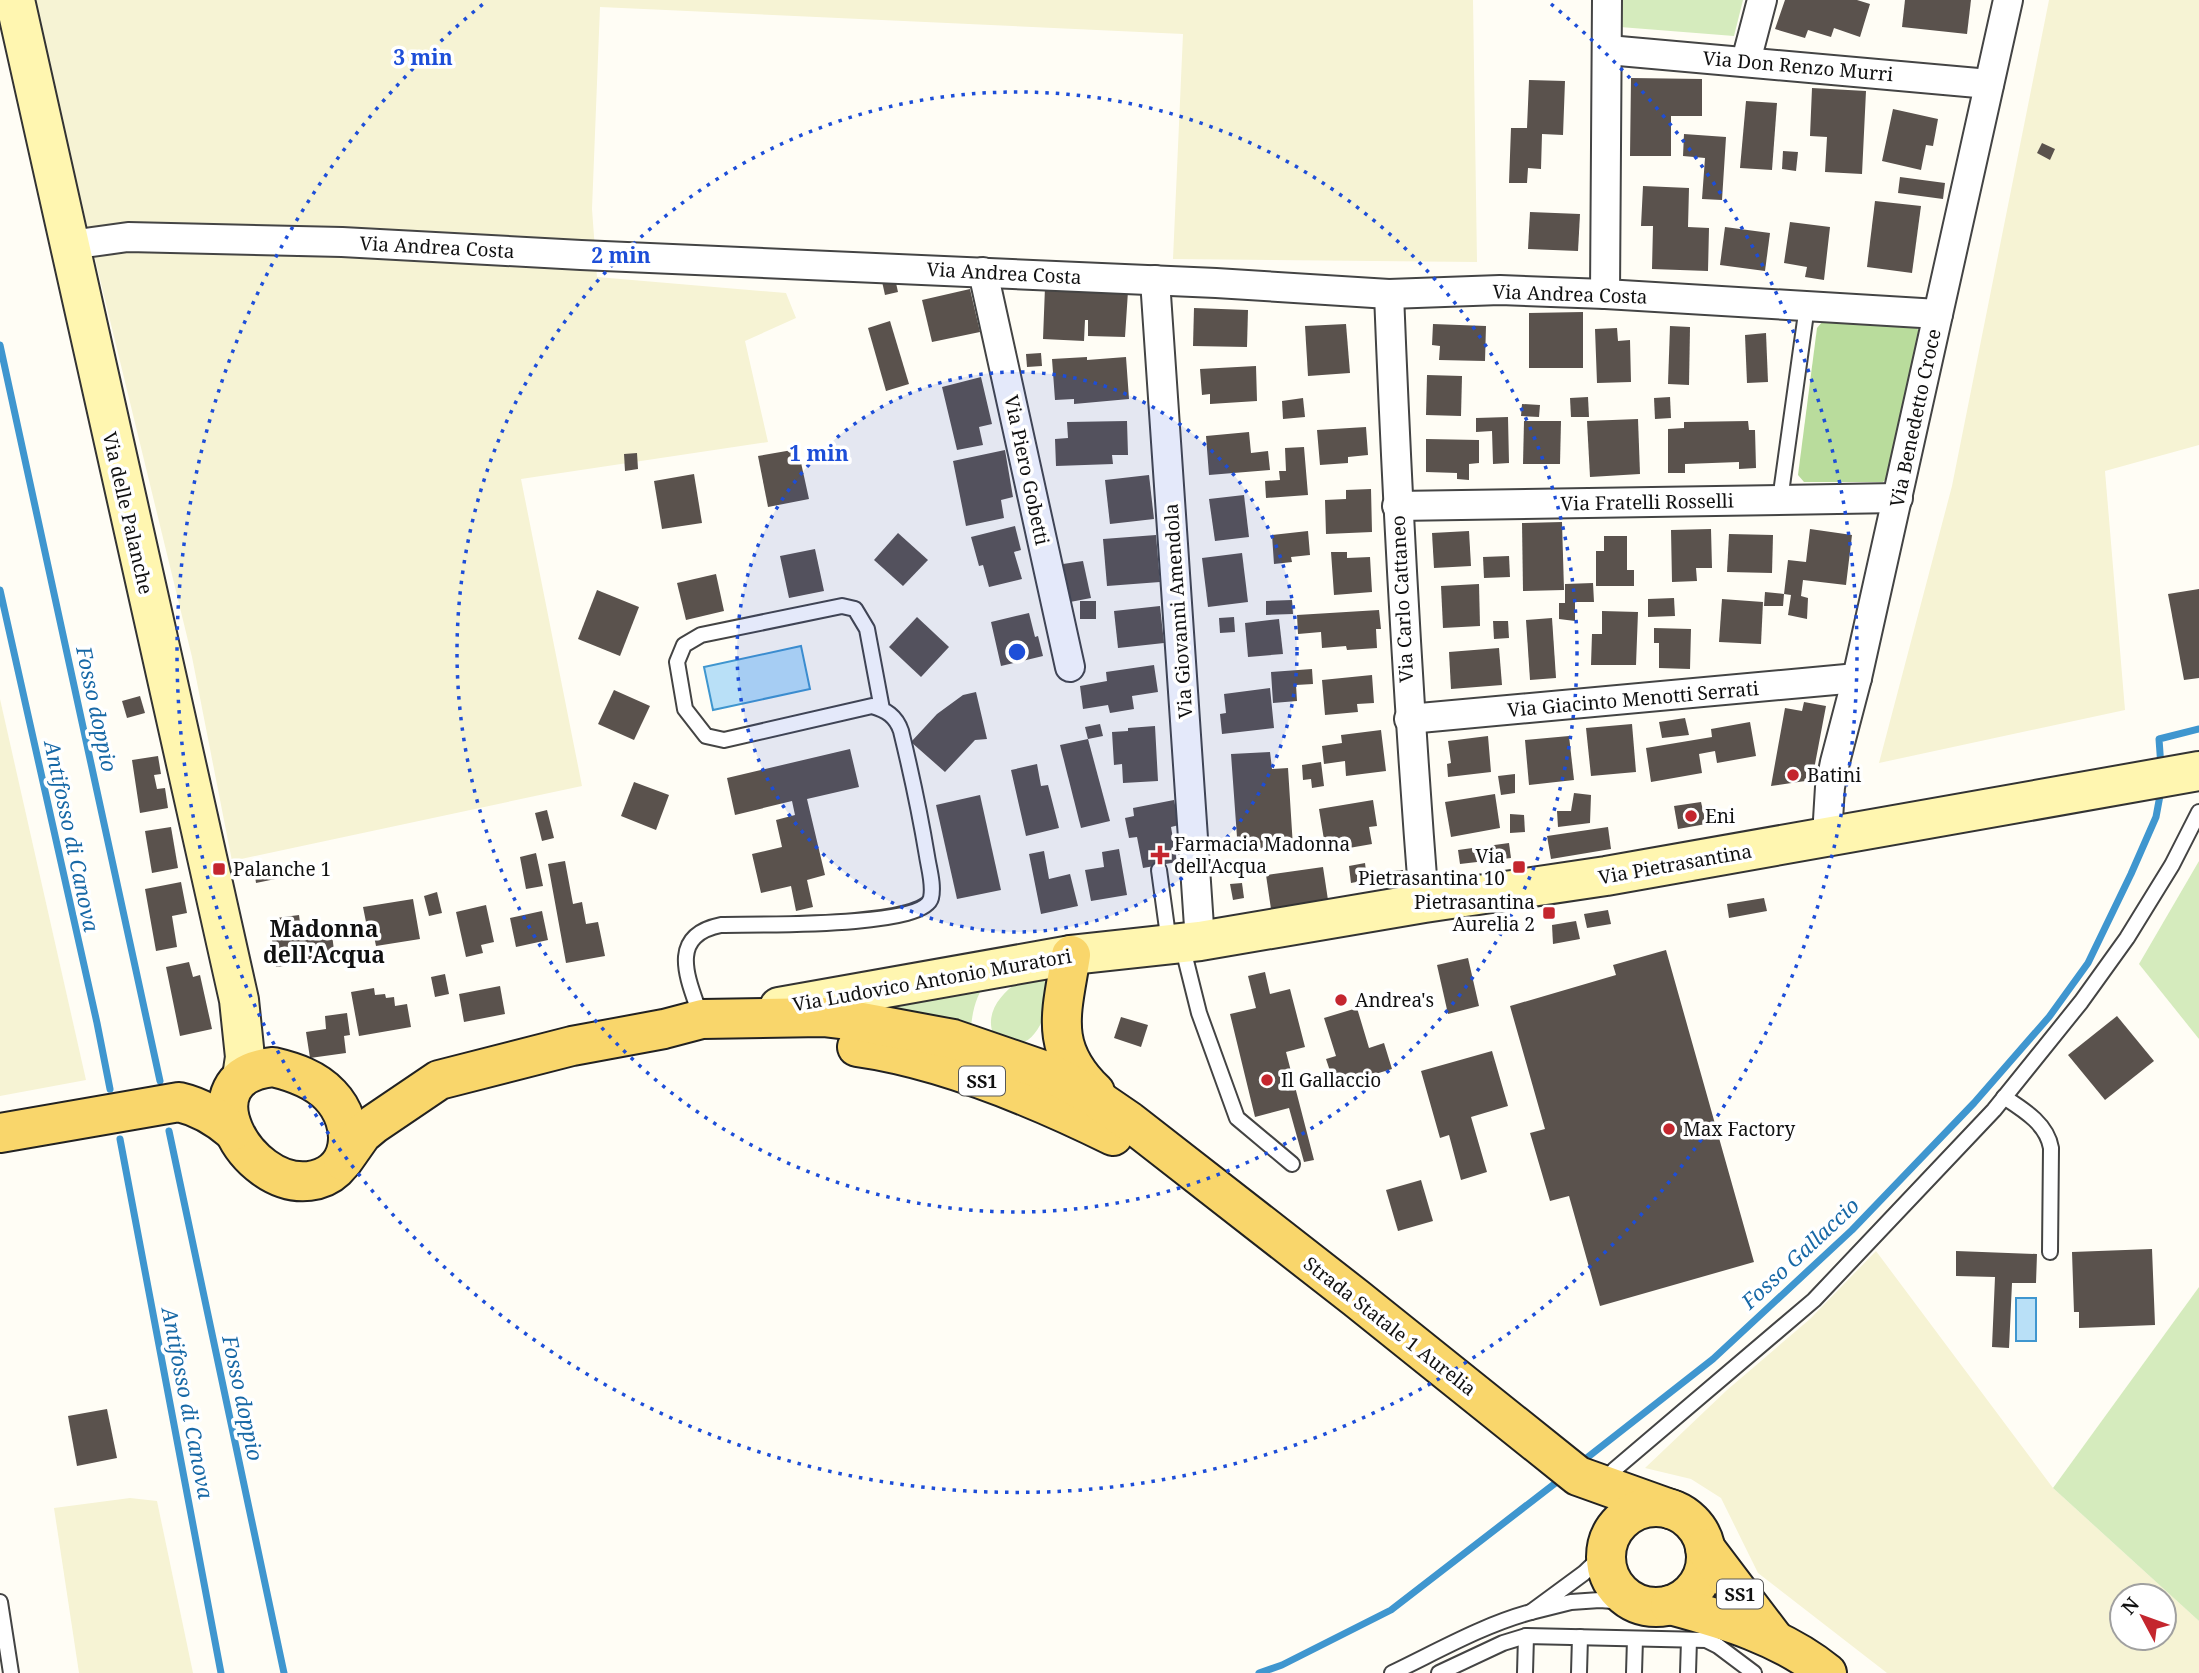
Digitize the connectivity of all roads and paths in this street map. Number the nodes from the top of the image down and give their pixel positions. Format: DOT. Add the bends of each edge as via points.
graph roads {
  1 [pos="15,0"];
  2 [pos="1607,0"];
  3 [pos="1762,0"];
  4 [pos="2008,0"];
  5 [pos="1608,50"];
  6 [pos="1746,61"];
  7 [pos="1989,84"];
  8 [pos="70,245"];
  9 [pos="983,272"];
  10 [pos="1155,280"];
  11 [pos="1389,294"];
  12 [pos="1605,294"];
  13 [pos="1807,306"];
  14 [pos="1938,314"];
  15 [pos="1898,498"];
  16 [pos="1780,500"];
  17 [pos="1397,506"];
  18 [pos="1070,667"];
  19 [pos="1857,678"];
  20 [pos="882,709"];
  21 [pos="1409,719"];
  22 [pos="2193,772"];
  23 [pos="2199,812"];
  24 [pos="1827,836"];
  25 [pos="1159,870"];
  26 [pos="1424,903"];
  27 [pos="1175,944"];
  28 [pos="1070,955"];
  29 [pos="708,1018"];
  30 [pos="243,1025"];
  31 [pos="588,1043"];
  32 [pos="283,1069"];
  33 [pos="439,1080"];
  34 [pos="238,1081"];
  35 [pos="328,1093"];
  36 [pos="2004,1097"];
  37 [pos="179,1102"];
  38 [pos="1117,1113"];
  39 [pos="233,1131"];
  40 [pos="0,1133"];
  41 [pos="343,1161"];
  42 [pos="1292,1164"];
  43 [pos="1200,1178"];
  44 [pos="2050,1252"];
  45 [pos="1596,1473"];
  46 [pos="1673,1510"];
  47 [pos="1705,1548"];
  48 [pos="1607,1551"];
  49 [pos="0,1602"];
  50 [pos="1531,1612"];
  51 [pos="1647,1616"];
  52 [pos="1526,1636"];
  53 [pos="1580,1637"];
  54 [pos="1689,1640"];
  55 [pos="1775,1640"];
  56 [pos="1462,1668"];
  57 [pos="1750,1672"];
  58 [pos="11,1673"];
  59 [pos="1392,1673"];
  60 [pos="1440,1673"];
  61 [pos="1525,1673"];
  62 [pos="1579,1673"];
  63 [pos="1634,1673"];
  64 [pos="1689,1673"];
  65 [pos="1827,1673"];
  1 -- 8 [label="street, Via delle Palanche"];
  2 -- 5 [label="street"];
  3 -- 6 [label="street"];
  4 -- 7 [label="street, Via Benedetto Croce"];
  5 -- 6 [label="street, Via Don Renzo Murri"];
  5 -- 12 [label="street"];
  6 -- 7 [label="street, Via Don Renzo Murri"];
  7 -- 14 [label="street, Via Benedetto Croce"];
  8 -- 9 [label="street, Via Andrea Costa" via="128,237 342,242"];
  8 -- 30 [label="street, Via delle Palanche"];
  9 -- 10 [label="street, Via Andrea Costa"];
  9 -- 18 [label="street, Via Piero Gobetti"];
  10 -- 11 [label="street, Via Andrea Costa"];
  10 -- 27 [label="street, Via Giovanni Amendola"];
  11 -- 12 [label="street, Via Andrea Costa" via="1500,290"];
  11 -- 17 [label="street, Via Carlo Cattaneo"];
  12 -- 13 [label="street, Via Andrea Costa"];
  13 -- 14 [label="street, Via Andrea Costa"];
  13 -- 16 [label="lane"];
  14 -- 15 [label="street, Via Benedetto Croce"];
  15 -- 16 [label="street, Via Fratelli Rosselli"];
  15 -- 19 [label="street, Via Benedetto Croce"];
  16 -- 17 [label="street, Via Fratelli Rosselli"];
  17 -- 21 [label="street, Via Carlo Cattaneo"];
  19 -- 21 [label="street, Via Giacinto Menotti Serrati"];
  19 -- 24 [label="street, Via Benedetto Croce" via="1830,788"];
  20 -- 20 [label="lane" via="872,706 724,740 706,736 685,709 677,662 684,645 701,635 842,606 855,609 867,629"];
  20 -- 29 [label="lane" via="898,722 901,731 921,817 931,900 909,914 880,920 707,928 689,944 685,957 686,974"];
  21 -- 26 [label="street, Via Carlo Cattaneo"];
  22 -- 24 [label="street, Via Pietrasantina"];
  23 -- 36 [label="lane" via="2127,938"];
  24 -- 26 [label="street, Via Pietrasantina" via="1606,877"];
  25 -- 27 [label="lane"];
  26 -- 27 [label="street, Via Pietrasantina"];
  27 -- 28 [label="street, Via Ludovico Antonio Muratori"];
  27 -- 42 [label="lane" via="1237,1118"];
  28 -- 29 [label="street, Via Ludovico Antonio Muratori"];
  28 -- 38 [label="main road" via="1062,1011 1065,1049 1082,1080"];
  29 -- 31 [label="main road, Strada Statale 1 Aurelia / SS1"];
  29 -- 38 [label="main road, Strada Statale 1 Aurelia / SS1" via="823,1017 953,1040 1045,1072"];
  30 -- 32 [label="street, Via delle Palanche" via="255,1047"];
  30 -- 34 [label="street, Via delle Palanche" via="245,1057"];
  31 -- 33 [label="main road, Strada Statale 1 Aurelia / SS1"];
  31 -- 43 [label="main road, Strada Statale 1 Aurelia / SS1" via="748,1035 875,1049 964,1074 1068,1113"];
  32 -- 34 [label="main road" via="257,1069"];
  32 -- 35 [label="main road"];
  33 -- 35 [label="main road" via="376,1100"];
  33 -- 41 [label="main road, Strada Statale 1 Aurelia" via="368,1129"];
  34 -- 37 [label="main road"];
  34 -- 39 [label="main road" via="229,1097"];
  35 -- 41 [label="main road" via="348,1128"];
  36 -- 44 [label="lane" via="2027,1112 2049,1136"];
  36 -- 45 [label="lane" via="1814,1300"];
  37 -- 39 [label="main road" via="204,1111"];
  37 -- 40 [label="main road"];
  38 -- 43 [label="main road, Strada Statale 1 Aurelia / SS1"];
  39 -- 41 [label="main road" via="263,1167 291,1179 325,1177"];
  43 -- 45 [label="main road, Strada Statale 1 Aurelia / SS1" via="1537,1443"];
  45 -- 46 [label="main road, SS1"];
  45 -- 48 [label="main road, SS1" via="1595,1515"];
  46 -- 47 [label="main road, SS1" via="1694,1525"];
  46 -- 48 [label="main road" via="1647,1508 1630,1514 1612,1534"];
  47 -- 51 [label="main road, SS1" via="1699,1584 1686,1597"];
  47 -- 55 [label="main road, SS1"];
  48 -- 50 [label="lane"];
  48 -- 51 [label="main road, SS1" via="1606,1564 1616,1587"];
  49 -- 58 [label="lane"];
  50 -- 51 [label="lane" via="1600,1600"];
  50 -- 59 [label="lane" via="1465,1637"];
  51 -- 53 [label="lane"];
  51 -- 54 [label="lane"];
  51 -- 55 [label="main road, SS1" via="1726,1620"];
  51 -- 63 [label="lane"];
  52 -- 53 [label="lane"];
  52 -- 56 [label="lane" via="1503,1643"];
  52 -- 61 [label="lane"];
  53 -- 62 [label="lane"];
  54 -- 57 [label="lane" via="1718,1646"];
  54 -- 64 [label="lane"];
  55 -- 65 [label="main road, SS1"];
  56 -- 60 [label="lane"];
}
